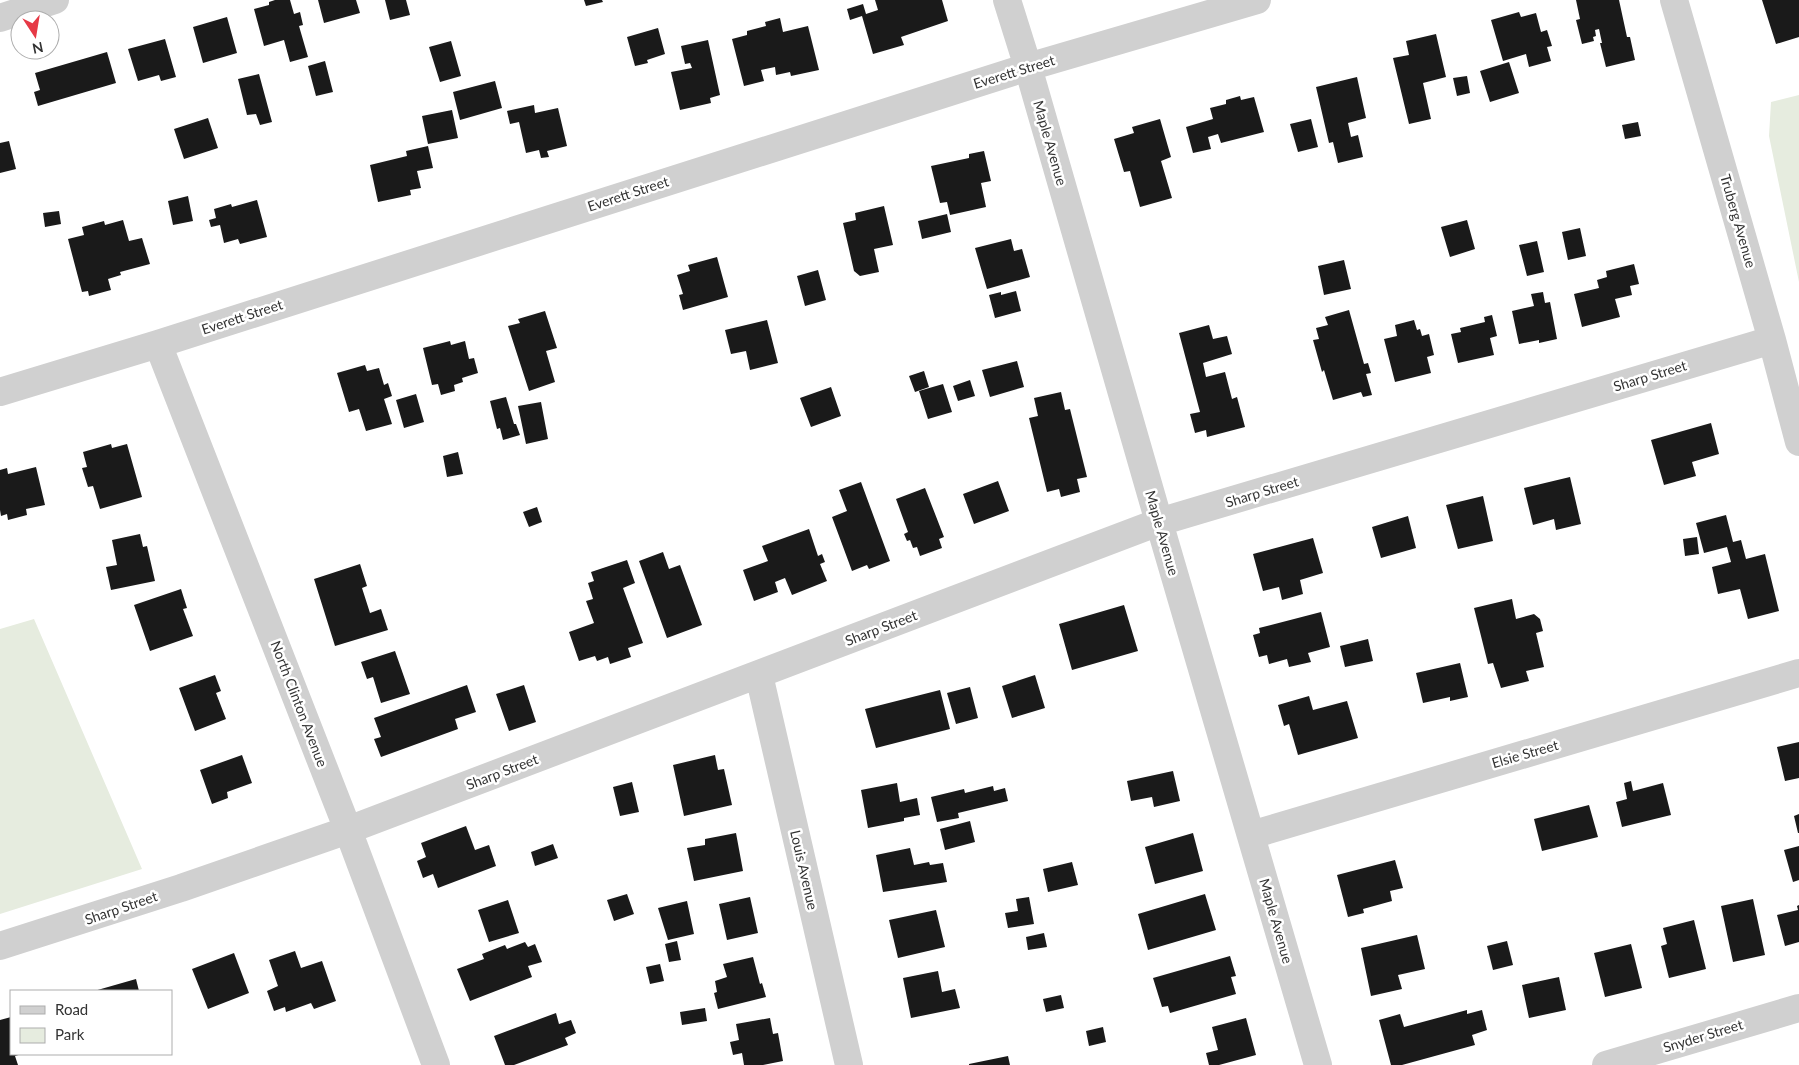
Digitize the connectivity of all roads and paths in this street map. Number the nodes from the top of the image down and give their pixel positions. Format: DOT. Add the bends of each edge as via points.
graph roads {
  1 [pos="54,0"];
  2 [pos="1007,0"];
  3 [pos="1257,0"];
  4 [pos="1674,0"];
  5 [pos="0,18"];
  6 [pos="1028,67"];
  7 [pos="1772,340"];
  8 [pos="158,344"];
  9 [pos="0,392"];
  10 [pos="1799,442"];
  11 [pos="1159,522"];
  12 [pos="1799,673"];
  13 [pos="759,675"];
  14 [pos="348,830"];
  15 [pos="1252,835"];
  16 [pos="0,946"];
  17 [pos="1799,1008"];
  18 [pos="436,1065"];
  19 [pos="849,1065"];
  20 [pos="1318,1065"];
  21 [pos="1606,1065"];
  1 -- 5 [label="street"];
  2 -- 6 [label="street, Maple Avenue"];
  3 -- 6 [label="street, Everett Street"];
  4 -- 7 [label="street, Truberg Avenue"];
  6 -- 8 [label="street, Everett Street"];
  6 -- 11 [label="street, Maple Avenue"];
  7 -- 10 [label="street, Truberg Avenue"];
  7 -- 11 [label="street, Sharp Street"];
  8 -- 9 [label="street, Everett Street"];
  8 -- 14 [label="street, North Clinton Avenue"];
  11 -- 13 [label="street, Sharp Street"];
  11 -- 15 [label="street, Maple Avenue"];
  12 -- 15 [label="street, Elsie Street"];
  13 -- 14 [label="street, Sharp Street"];
  13 -- 19 [label="street, Louis Avenue"];
  14 -- 16 [label="street, Sharp Street" via="98,916"];
  14 -- 18 [label="street, North Clinton Avenue"];
  15 -- 20 [label="street, Maple Avenue"];
  17 -- 21 [label="street, Snyder Street"];
}
